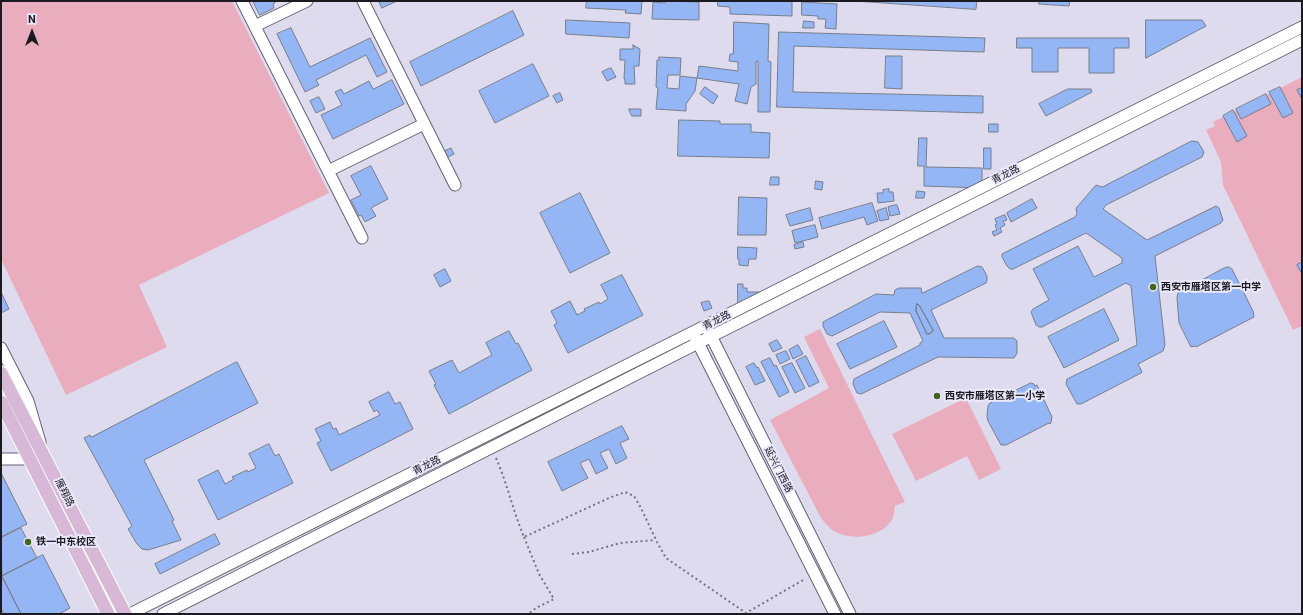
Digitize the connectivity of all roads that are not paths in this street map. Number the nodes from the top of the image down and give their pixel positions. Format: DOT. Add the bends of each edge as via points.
graph roads {
  1 [pos="242,1"];
  2 [pos="307,1"];
  3 [pos="363,1"];
  4 [pos="255,26"];
  5 [pos="1302,26"];
  6 [pos="1302,40"];
  7 [pos="424,124"];
  8 [pos="328,171"];
  9 [pos="454,185"];
  10 [pos="362,238"];
  11 [pos="706,326"];
  12 [pos="711,336"];
  13 [pos="695,338"];
  14 [pos="1,348"];
  15 [pos="1,373"];
  16 [pos="1,402"];
  17 [pos="44,454"];
  18 [pos="1,459"];
  19 [pos="30,459"];
  20 [pos="108,614"];
  21 [pos="125,614"];
  22 [pos="130,614"];
  23 [pos="163,614"];
  24 [pos="835,614"];
  25 [pos="850,614"];
  1 -- 4 [label="street"];
  2 -- 4 [label="street"];
  3 -- 7 [label="street"];
  4 -- 8 [label="street"];
  5 -- 11 [label="street, 青龙路"];
  6 -- 12 [label="street, 青龙路"];
  7 -- 8 [label="street"];
  7 -- 9 [label="street"];
  8 -- 10 [label="street"];
  11 -- 12 [label="street, 延兴门西路"];
  11 -- 13 [label="street, 青龙路"];
  12 -- 13 [label="street, 青龙路"];
  12 -- 25 [label="street, 延兴门西路"];
  13 -- 22 [label="street, 青龙路"];
  13 -- 23 [label="street, 青龙路" via="491,448"];
  13 -- 24 [label="street, 延兴门西路"];
  14 -- 17 [label="street" via="28,401"];
  15 -- 17 [label="main road, 雁翔路"];
  16 -- 19 [label="main road, 雁翔路"];
  17 -- 21 [label="main road, 雁翔路"];
  18 -- 19 [label="street"];
  19 -- 20 [label="main road, 雁翔路"];
}
